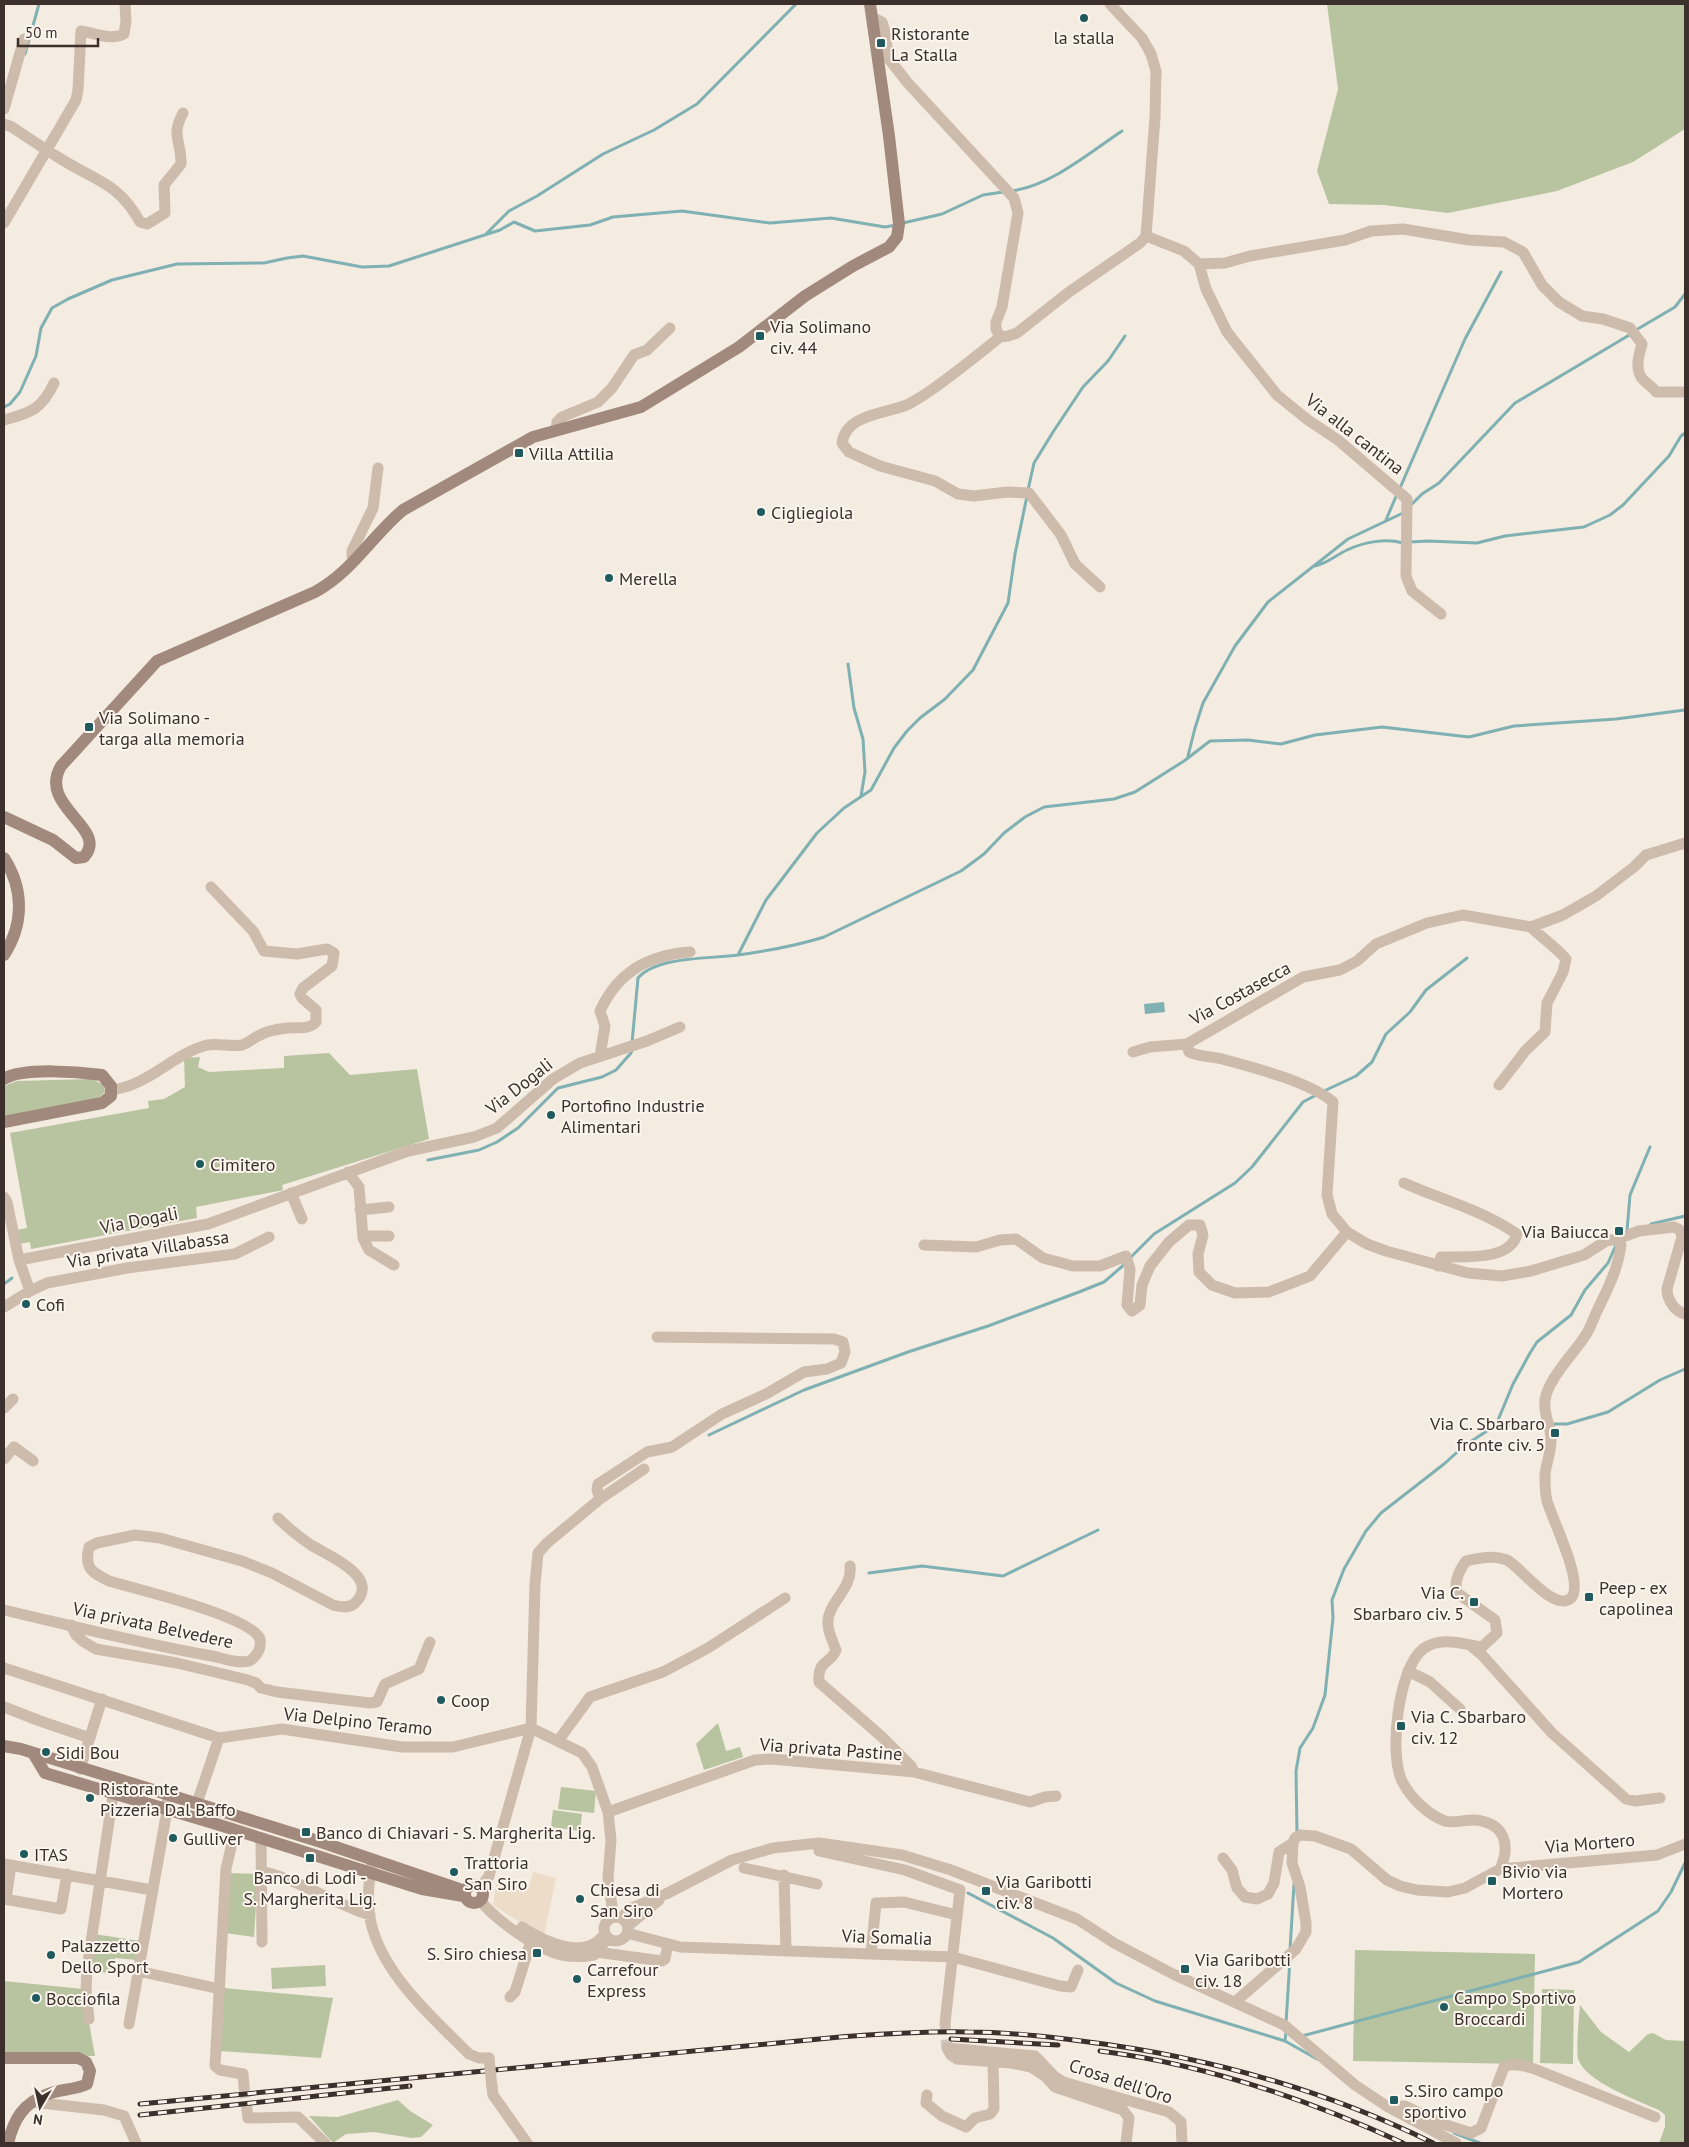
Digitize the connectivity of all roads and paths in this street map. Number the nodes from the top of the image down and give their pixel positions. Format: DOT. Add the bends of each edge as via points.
graph roads {
  1 [pos="125,4"];
  2 [pos="870,4"];
  3 [pos="1110,4"];
  4 [pos="873,18"];
  5 [pos="24,39"];
  6 [pos="4,109"];
  7 [pos="183,113"];
  8 [pos="4,124"];
  9 [pos="47,149"];
  10 [pos="4,223"];
  11 [pos="1146,236"];
  12 [pos="1199,264"];
  13 [pos="670,328"];
  14 [pos="1000,337"];
  15 [pos="54,383"];
  16 [pos="1685,392"];
  17 [pos="4,420"];
  18 [pos="556,430"];
  19 [pos="378,468"];
  20 [pos="355,560"];
  21 [pos="1100,586"];
  22 [pos="1441,614"];
  23 [pos="4,817"];
  24 [pos="1685,844"];
  25 [pos="4,858"];
  26 [pos="211,887"];
  27 [pos="1531,927"];
  28 [pos="690,952"];
  29 [pos="4,955"];
  30 [pos="680,1027"];
  31 [pos="1187,1044"];
  32 [pos="1133,1052"];
  33 [pos="600,1056"];
  34 [pos="4,1079"];
  35 [pos="1500,1085"];
  36 [pos="111,1090"];
  37 [pos="4,1122"];
  38 [pos="348,1172"];
  39 [pos="1404,1183"];
  40 [pos="291,1193"];
  41 [pos="4,1197"];
  42 [pos="390,1207"];
  43 [pos="360,1210"];
  44 [pos="302,1219"];
  45 [pos="1347,1232"];
  46 [pos="389,1236"];
  47 [pos="269,1237"];
  48 [pos="363,1238"];
  49 [pos="1617,1239"];
  50 [pos="924,1245"];
  51 [pos="19,1260"];
  52 [pos="394,1265"];
  53 [pos="1438,1266"];
  54 [pos="30,1290"];
  55 [pos="4,1308"];
  56 [pos="1685,1314"];
  57 [pos="657,1337"];
  58 [pos="13,1399"];
  59 [pos="4,1408"];
  60 [pos="4,1459"];
  61 [pos="32,1461"];
  62 [pos="644,1469"];
  63 [pos="600,1499"];
  64 [pos="278,1518"];
  65 [pos="850,1566"];
  66 [pos="785,1598"];
  67 [pos="4,1610"];
  68 [pos="71,1625"];
  69 [pos="430,1642"];
  70 [pos="1470,1645"];
  71 [pos="4,1668"];
  72 [pos="1408,1671"];
  73 [pos="102,1699"];
  74 [pos="4,1707"];
  75 [pos="1460,1710"];
  76 [pos="531,1728"];
  77 [pos="90,1738"];
  78 [pos="219,1738"];
  79 [pos="558,1742"];
  80 [pos="4,1746"];
  81 [pos="33,1753"];
  82 [pos="80,1769"];
  83 [pos="914,1772"];
  84 [pos="113,1794"];
  85 [pos="168,1794"];
  86 [pos="1056,1796"];
  87 [pos="1660,1798"];
  88 [pos="197,1803"];
  89 [pos="165,1809"];
  90 [pos="608,1812"];
  91 [pos="235,1830"];
  92 [pos="260,1838"];
  93 [pos="1293,1843"];
  94 [pos="1685,1844"];
  95 [pos="772,1848"];
  96 [pos="1223,1858"];
  97 [pos="372,1860"];
  98 [pos="8,1865"];
  99 [pos="744,1868"];
  100 [pos="1500,1870"];
  101 [pos="261,1871"];
  102 [pos="370,1873"];
  103 [pos="67,1874"];
  104 [pos="784,1876"];
  105 [pos="102,1880"];
  106 [pos="817,1884"];
  107 [pos="152,1890"];
  108 [pos="465,1894"];
  109 [pos="481,1895"];
  110 [pos="5,1899"];
  111 [pos="958,1915"];
  112 [pos="370,1916"];
  113 [pos="625,1921"];
  114 [pos="606,1936"];
  115 [pos="531,1941"];
  116 [pos="262,1942"];
  117 [pos="674,1946"];
  118 [pos="786,1951"];
  119 [pos="596,1952"];
  120 [pos="871,1954"];
  121 [pos="953,1957"];
  122 [pos="1078,1970"];
  123 [pos="138,1971"];
  124 [pos="220,1989"];
  125 [pos="510,1997"];
  126 [pos="1235,2002"];
  127 [pos="89,2019"];
  128 [pos="129,2024"];
  129 [pos="945,2024"];
  130 [pos="4,2058"];
  131 [pos="993,2062"];
  132 [pos="244,2087"];
  133 [pos="927,2095"];
  134 [pos="32,2102"];
  135 [pos="1388,2107"];
  136 [pos="247,2110"];
  137 [pos="1655,2117"];
  138 [pos="8,2143"];
  139 [pos="136,2143"];
  140 [pos="325,2143"];
  141 [pos="527,2143"];
  142 [pos="1126,2143"];
  143 [pos="1182,2143"];
  144 [pos="1456,2143"];
  1 -- 9 [label="street" via="124,34 110,37 81,30 76,100"];
  2 -- 4 [label="street"];
  3 -- 11 [label="street" via="1142,38 1156,71"];
  4 -- 14 [label="street" via="882,22 889,60 1014,198 1018,213 1002,307 996,322"];
  4 -- 18 [label="street" via="899,224 895,241 889,248 805,296 739,347 641,407"];
  5 -- 6 [label="street"];
  7 -- 9 [label="street" via="176,132 181,164 164,185 165,213 147,224 140,222 122,194"];
  8 -- 9 [label="street"];
  9 -- 10 [label="street"];
  11 -- 12 [label="street" via="1184,251"];
  11 -- 14 [label="street" via="1017,332"];
  12 -- 16 [label="street" via="1225,263 1345,240 1371,231 1402,229 1504,242 1523,252 1542,285 1558,302 1582,316 1630,328 1642,344 1638,367 1642,378 1656,392"];
  12 -- 22 [label="street, Via alla cantina" via="1206,289 1227,332 1286,403 1338,440 1407,499 1406,576 1412,591"];
  13 -- 18 [label="street" via="647,350 634,355 612,388 598,402 562,417"];
  14 -- 21 [label="street" via="906,406 852,424 842,443 849,452 880,466 935,481 958,494 1030,493 1061,535 1075,564"];
  15 -- 17 [label="street" via="42,403 30,413"];
  18 -- 20 [label="street" via="511,448 403,510"];
  19 -- 20 [label="street" via="373,508 352,551"];
  20 -- 23 [label="street" via="332,583 315,592 168,655 148,668 60,766 54,778 60,797 90,838 89,851 84,857 76,858 53,840"];
  24 -- 27 [label="street, Via Costasecca" via="1646,855 1596,896 1563,916"];
  25 -- 29 [label="street" via="18,888 20,908 17,928"];
  26 -- 36 [label="street" via="253,931 264,951 298,954 328,949 334,953 332,966 301,993 302,998 316,1010 316,1022 309,1027 273,1031 249,1043 204,1046 151,1076"];
  27 -- 31 [label="street, Via Costasecca" via="1463,914 1428,922 1376,944 1357,961 1340,970 1304,977"];
  27 -- 35 [label="street" via="1566,959 1565,967 1547,1003 1545,1032 1526,1050"];
  28 -- 33 [label="street" via="660,956 618,981 600,1011 604,1026"];
  30 -- 33 [label="street, Via Dogali"];
  31 -- 32 [label="street, Via Costasecca"];
  31 -- 45 [label="street" via="1189,1052 1194,1054 1221,1059 1306,1086 1332,1102 1327,1195 1332,1214"];
  33 -- 38 [label="street, Via Dogali" via="580,1063 554,1079 497,1128 474,1137 408,1151"];
  34 -- 36 [label="street" via="18,1073 81,1072 102,1075"];
  36 -- 37 [label="street" via="111,1096 102,1103"];
  38 -- 40 [label="street, Via Dogali"];
  38 -- 43 [label="street" via="359,1187"];
  39 -- 53 [label="street" via="1458,1203 1517,1234 1515,1240 1501,1251 1479,1258 1441,1257"];
  40 -- 44 [label="street"];
  40 -- 51 [label="street, Via Dogali" via="208,1224"];
  41 -- 51 [label="street"];
  42 -- 43 [label="street"];
  43 -- 48 [label="street"];
  45 -- 50 [label="street" via="1310,1276 1269,1292 1235,1293 1212,1285 1199,1272 1198,1254 1203,1235 1200,1225 1190,1225 1169,1242 1150,1266 1142,1285 1140,1305 1132,1311 1126,1305 1130,1269 1126,1256 1100,1266 1073,1266 1043,1258 1016,1239 976,1247"];
  45 -- 53 [label="street" via="1367,1244"];
  46 -- 48 [label="street"];
  47 -- 54 [label="street, Via privata Villabassa" via="235,1254 127,1268 47,1283"];
  48 -- 52 [label="street" via="368,1250"];
  49 -- 53 [label="street" via="1606,1241 1584,1254 1531,1271 1502,1276"];
  49 -- 56 [label="street" via="1639,1231 1674,1227 1680,1230 1682,1237 1667,1297 1678,1311"];
  49 -- 70 [label="street" via="1622,1245 1620,1257 1608,1289 1587,1333 1545,1400 1552,1440 1545,1474 1547,1500 1564,1543 1575,1584 1574,1592 1563,1601 1553,1600 1506,1560 1493,1557 1466,1561 1458,1572 1456,1592 1494,1620 1497,1633 1482,1647"];
  51 -- 54 [label="street"];
  54 -- 55 [label="street, Via privata Villabassa"];
  57 -- 63 [label="street" via="834,1339 843,1342 844,1352 841,1363 827,1369 804,1372 722,1414 672,1447 647,1452 598,1484 596,1490"];
  58 -- 59 [label="street"];
  60 -- 61 [label="street" via="14,1447"];
  62 -- 63 [label="street"];
  63 -- 76 [label="street" via="538,1553"];
  64 -- 68 [label="street, Via privata Belvedere" via="290,1531 350,1567 359,1579 361,1590 360,1598 353,1606 333,1605 281,1577 242,1561 135,1534 89,1547 87,1563 95,1574 235,1620 260,1638 256,1655 250,1661 239,1661"];
  65 -- 83 [label="street" via="846,1587 827,1623 836,1650 822,1664 819,1682 882,1736"];
  66 -- 79 [label="street" via="708,1648 663,1672 590,1696"];
  67 -- 68 [label="street, Via privata Belvedere"];
  68 -- 69 [label="street" via="84,1642 101,1650 248,1680 277,1692 370,1703 376,1702 385,1684 419,1668"];
  70 -- 72 [label="street" via="1453,1641 1423,1649 1410,1663"];
  70 -- 87 [label="street" via="1552,1733 1626,1798 1641,1801"];
  71 -- 73 [label="street"];
  72 -- 75 [label="street" via="1430,1682"];
  72 -- 100 [label="street" via="1396,1721 1401,1781 1431,1814 1459,1823 1474,1820 1495,1826 1503,1834 1506,1851"];
  73 -- 77 [label="street"];
  73 -- 78 [label="street"];
  74 -- 77 [label="street"];
  76 -- 78 [label="street, Via Delpino Teramo" via="453,1747 402,1746 282,1729"];
  76 -- 79 [label="street"];
  76 -- 109 [label="street" via="492,1867"];
  77 -- 82 [label="street"];
  78 -- 88 [label="street"];
  79 -- 90 [label="street" via="582,1753 592,1767"];
  80 -- 81 [label="street"];
  81 -- 82 [label="street"];
  81 -- 84 [label="street" via="45,1773"];
  82 -- 85 [label="street"];
  83 -- 86 [label="street, Via privata Pastine" via="1030,1802"];
  83 -- 90 [label="street, Via privata Pastine" via="755,1760"];
  84 -- 89 [label="street"];
  84 -- 105 [label="street"];
  85 -- 88 [label="street"];
  85 -- 89 [label="street"];
  88 -- 97 [label="street"];
  89 -- 91 [label="street"];
  89 -- 107 [label="street"];
  90 -- 113 [label="street" via="611,1840 608,1878"];
  91 -- 92 [label="street"];
  91 -- 124 [label="street" via="226,1869"];
  92 -- 101 [label="street"];
  92 -- 102 [label="street"];
  93 -- 96 [label="street" via="1279,1852 1274,1883 1268,1894 1257,1899 1245,1897 1237,1888 1232,1870"];
  93 -- 100 [label="street, Via Mortero" via="1300,1835 1315,1836 1350,1849 1387,1880 1417,1890 1448,1892 1465,1888"];
  93 -- 126 [label="street" via="1292,1863 1300,1888 1306,1932 1296,1949"];
  94 -- 100 [label="street, Via Mortero" via="1657,1855"];
  95 -- 111 [label="street" via="828,1851 905,1870 960,1890"];
  95 -- 113 [label="street" via="732,1860 666,1894"];
  95 -- 126 [label="street" via="819,1843 902,1854 951,1870 1077,1919 1148,1961"];
  97 -- 102 [label="street"];
  97 -- 108 [label="street"];
  98 -- 103 [label="street"];
  98 -- 110 [label="street"];
  99 -- 104 [label="street"];
  101 -- 112 [label="street" via="307,1886"];
  101 -- 116 [label="street"];
  102 -- 108 [label="street" via="431,1891"];
  102 -- 112 [label="street"];
  103 -- 105 [label="street"];
  103 -- 110 [label="street" via="61,1909"];
  104 -- 106 [label="street"];
  104 -- 118 [label="street"];
  105 -- 107 [label="street"];
  105 -- 127 [label="street" via="87,1969"];
  107 -- 123 [label="street"];
  108 -- 109 [label="street" via="471,1885"];
  109 -- 114 [label="street" via="495,1909 525,1929 557,1944 587,1948"];
  109 -- 115 [label="street" via="508,1926"];
  111 -- 120 [label="street" via="904,1902 876,1903"];
  111 -- 121 [label="street"];
  112 -- 141 [label="street, bridge" via="379,1946 423,2008 469,2054 489,2058 493,2095"];
  113 -- 114 [label="street" via="604,1926"];
  113 -- 114 [label="street" via="619,1940"];
  113 -- 117 [label="street, Via Somalia"];
  114 -- 119 [label="street"];
  115 -- 119 [label="street" via="560,1955 578,1957"];
  115 -- 125 [label="street" via="516,1992"];
  117 -- 118 [label="street, Via Somalia"];
  117 -- 119 [label="street" via="662,1961"];
  118 -- 120 [label="street, Via Somalia"];
  120 -- 121 [label="street, Via Somalia"];
  121 -- 122 [label="street, Via Somalia" via="1060,1986 1071,1987"];
  121 -- 129 [label="street"];
  123 -- 124 [label="street"];
  123 -- 128 [label="street"];
  124 -- 132 [label="street" via="215,2066 243,2074"];
  126 -- 135 [label="street" via="1284,2024 1354,2085"];
  130 -- 134 [label="street" via="78,2058 86,2062 90,2071 87,2084 48,2094"];
  131 -- 133 [label="street" via="994,2109 990,2114 975,2118 966,2127 942,2116 926,2103"];
  131 -- 142 [label="street" via="1031,2067 1055,2087 1123,2110 1129,2118"];
  131 -- 143 [label="street, Crosa dell'Oro" via="956,2059 947,2048 1035,2056 1063,2082 1169,2112 1180,2122"];
  134 -- 138 [label="street" via="15,2118"];
  134 -- 139 [label="street" via="104,2110 124,2116"];
  135 -- 137 [label="street" via="1405,2106 1472,2134 1481,2128 1504,2067 1514,2065 1532,2068"];
  135 -- 144 [label="street"];
  136 -- 140 [label="street" via="248,2118 298,2117"];
}
